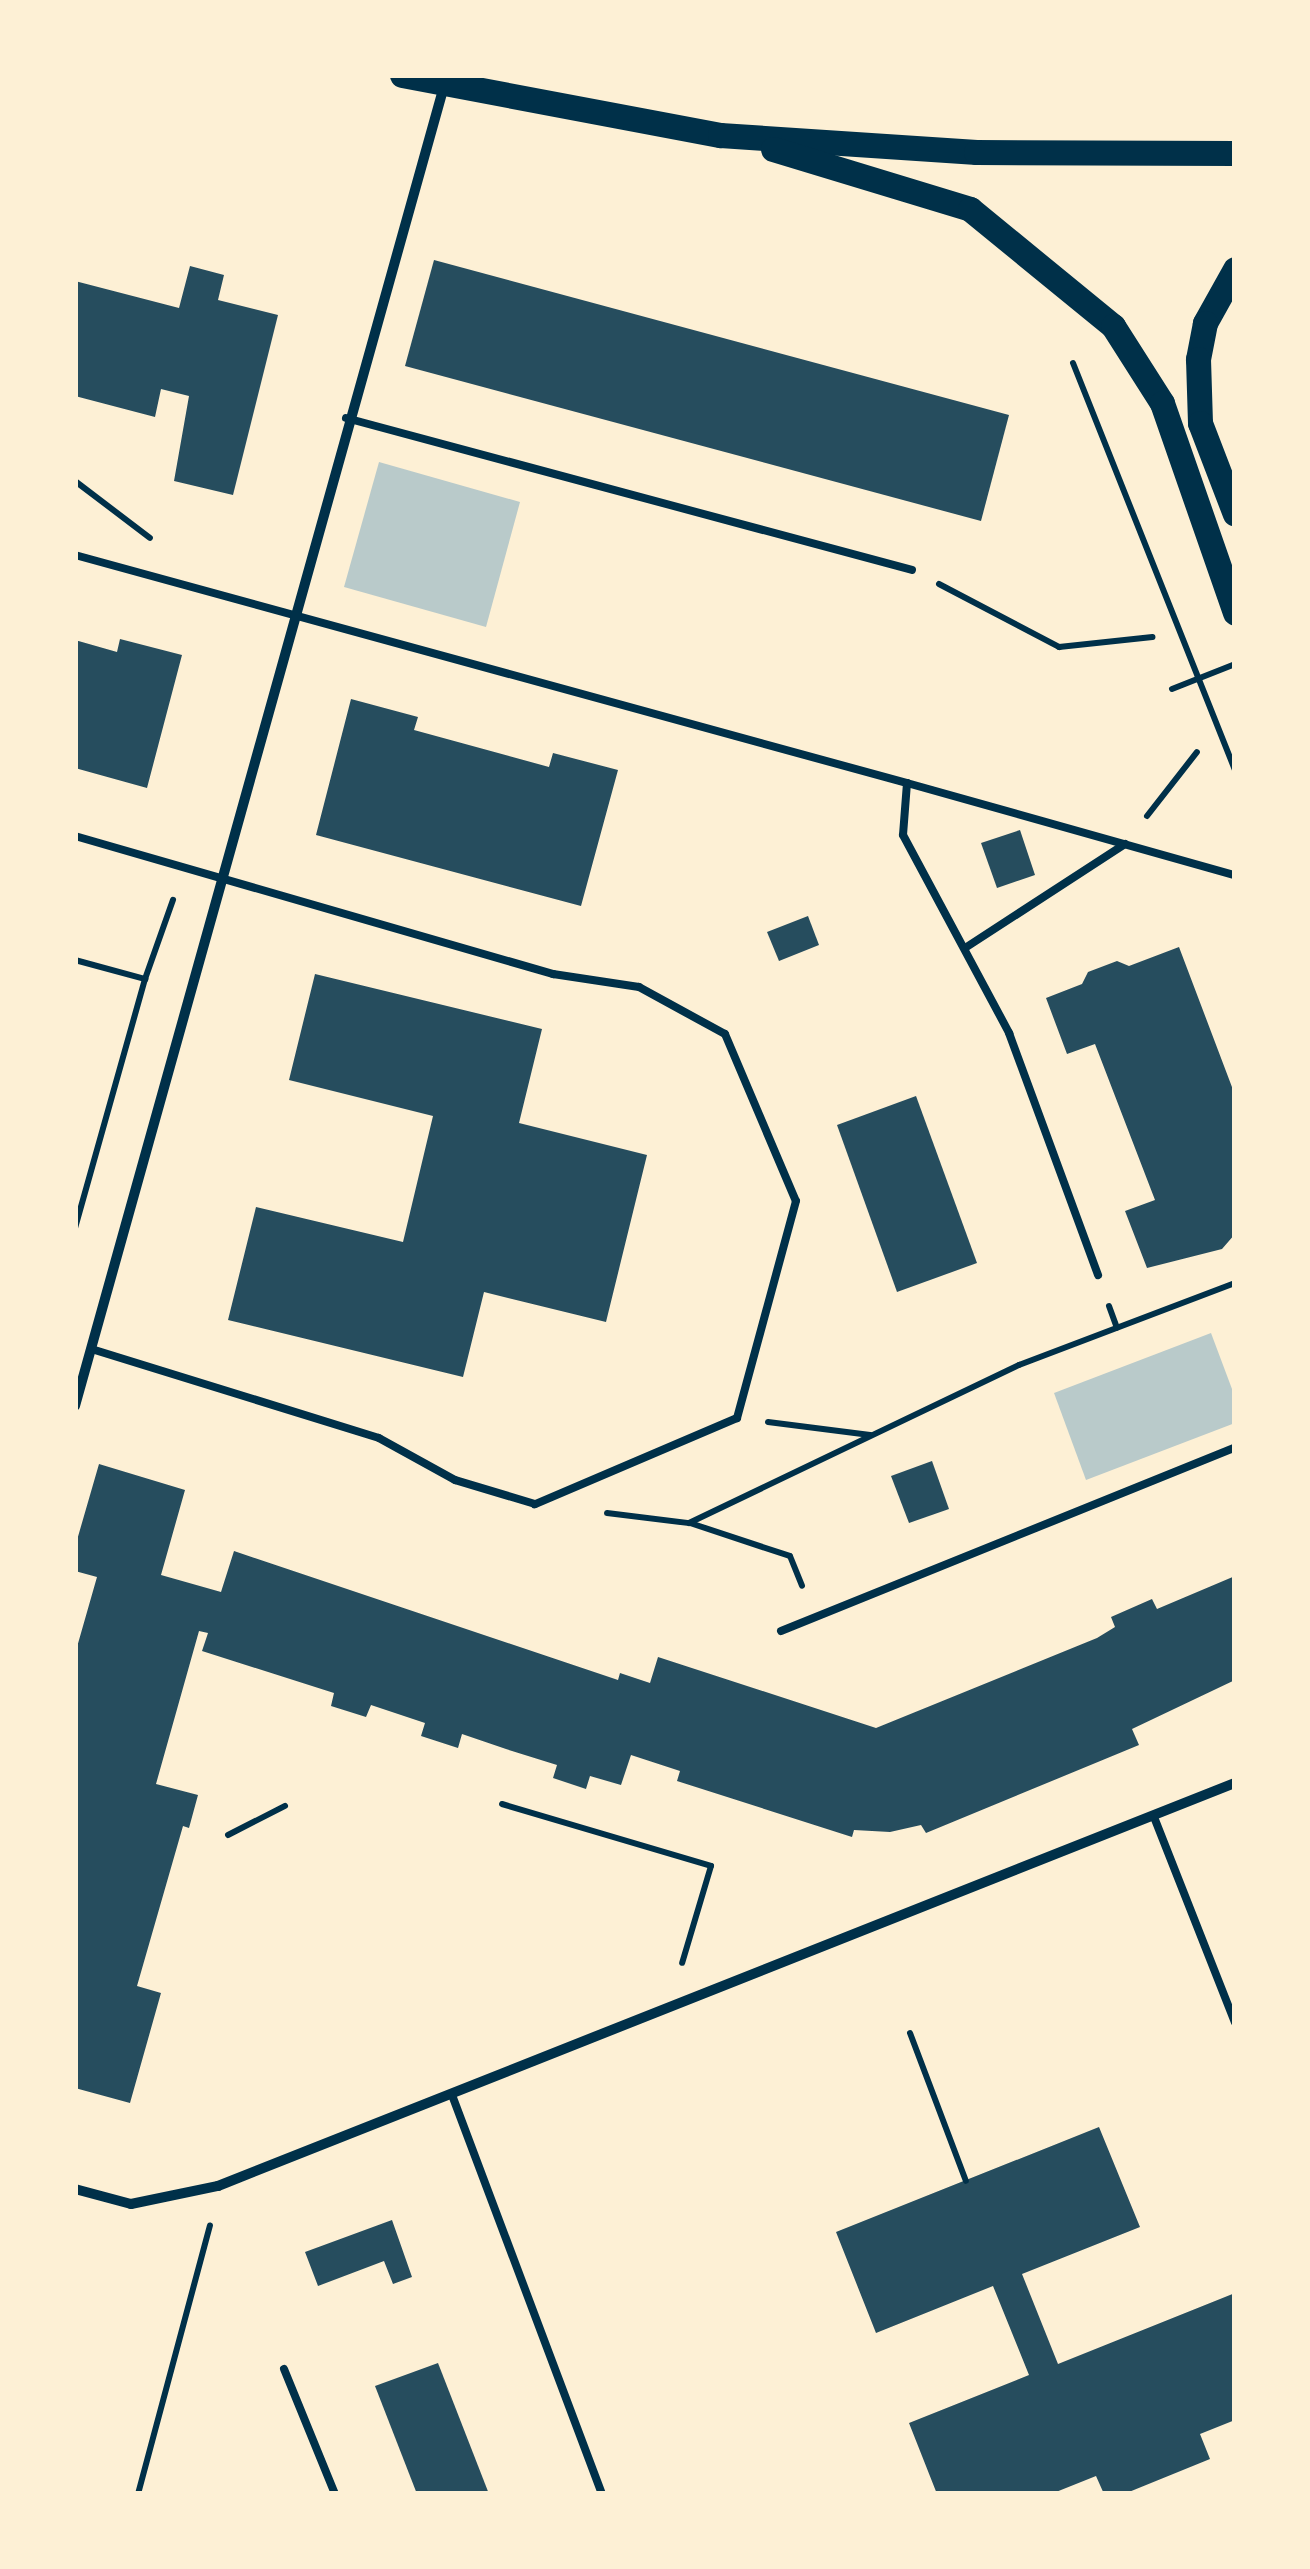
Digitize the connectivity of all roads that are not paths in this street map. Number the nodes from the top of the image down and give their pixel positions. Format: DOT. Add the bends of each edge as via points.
graph roads {
  1 [pos="402,75"];
  2 [pos="444,86"];
  3 [pos="720,135"];
  4 [pos="1235,153"];
  5 [pos="1235,269"];
  6 [pos="346,418"];
  7 [pos="1235,514"];
  8 [pos="75,556"];
  9 [pos="912,570"];
  10 [pos="1235,613"];
  11 [pos="293,614"];
  12 [pos="907,783"];
  13 [pos="75,836"];
  14 [pos="1125,844"];
  15 [pos="1235,876"];
  16 [pos="221,877"];
  17 [pos="965,948"];
  18 [pos="1098,1275"];
  19 [pos="91,1349"];
  20 [pos="75,1406"];
  21 [pos="1235,1448"];
  22 [pos="781,1631"];
  23 [pos="1235,1784"];
  24 [pos="1154,1816"];
  25 [pos="1235,2023"];
  26 [pos="452,2095"];
  27 [pos="75,2189"];
  28 [pos="284,2368"];
  29 [pos="335,2494"];
  30 [pos="602,2494"];
  1 -- 2 [label="main road"];
  2 -- 3 [label="main road"];
  2 -- 6 [label="street"];
  3 -- 4 [label="main road" via="976,152"];
  3 -- 10 [label="main road" via="970,210 1113,326 1162,403"];
  5 -- 7 [label="main road" via="1205,323 1198,359 1200,423"];
  6 -- 9 [label="lane"];
  6 -- 11 [label="street"];
  8 -- 11 [label="lane"];
  11 -- 12 [label="lane"];
  11 -- 16 [label="street"];
  12 -- 14 [label="lane"];
  12 -- 17 [label="lane" via="904,834"];
  13 -- 16 [label="lane"];
  14 -- 15 [label="lane"];
  14 -- 17 [label="lane"];
  16 -- 19 [label="street"];
  16 -- 19 [label="lane" via="553,974 638,987 724,1034 796,1201 737,1418 535,1504 456,1480 379,1438"];
  17 -- 18 [label="lane" via="1009,1033"];
  19 -- 20 [label="street"];
  21 -- 22 [label="lane"];
  23 -- 24 [label="street"];
  24 -- 25 [label="lane"];
  24 -- 26 [label="street"];
  26 -- 27 [label="street" via="218,2186 131,2204"];
  26 -- 30 [label="lane"];
  28 -- 29 [label="lane"];
}
